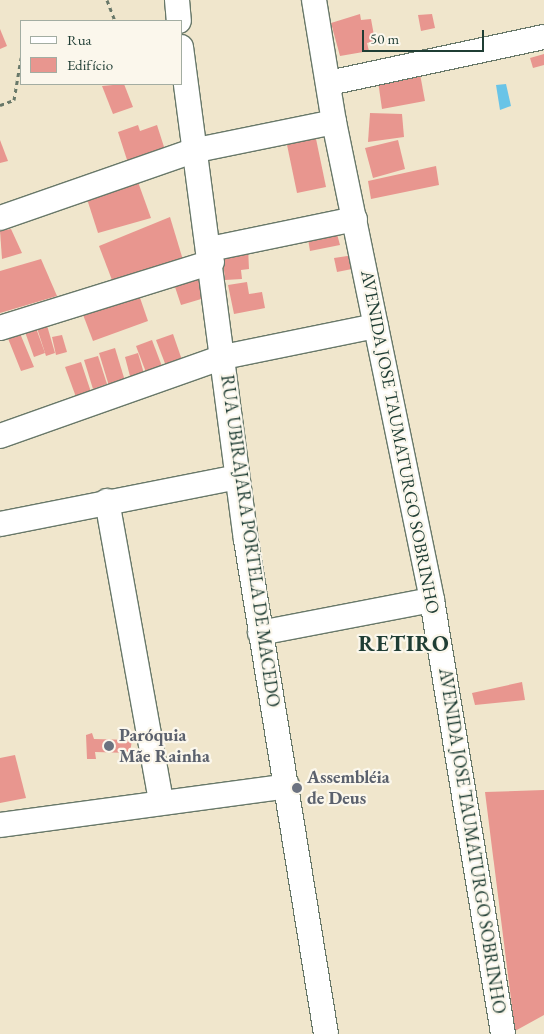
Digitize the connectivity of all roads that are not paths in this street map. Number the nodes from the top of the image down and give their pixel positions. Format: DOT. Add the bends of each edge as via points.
graph roads {
  1 [pos="177,0"];
  2 [pos="314,0"];
  3 [pos="179,20"];
  4 [pos="544,37"];
  5 [pos="182,57"];
  6 [pos="329,83"];
  7 [pos="334,122"];
  8 [pos="192,151"];
  9 [pos="0,218"];
  10 [pos="355,218"];
  11 [pos="211,255"];
  12 [pos="376,326"];
  13 [pos="0,328"];
  14 [pos="223,357"];
  15 [pos="0,436"];
  16 [pos="237,477"];
  17 [pos="107,501"];
  18 [pos="0,524"];
  19 [pos="432,600"];
  20 [pos="260,633"];
  21 [pos="287,786"];
  22 [pos="161,802"];
  23 [pos="0,825"];
  24 [pos="326,1034"];
  25 [pos="503,1034"];
  1 -- 3 [label="street"];
  2 -- 6 [label="street, AVENIDA JOSE TAUMATURGO SOBRINHO"];
  4 -- 6 [label="street"];
  5 -- 8 [label="street, RUA UBIRAJARA PORTELA DE MACEDO"];
  6 -- 7 [label="street, AVENIDA JOSE TAUMATURGO SOBRINHO"];
  7 -- 8 [label="street"];
  7 -- 10 [label="street, AVENIDA JOSE TAUMATURGO SOBRINHO"];
  8 -- 9 [label="street"];
  8 -- 11 [label="street, RUA UBIRAJARA PORTELA DE MACEDO"];
  10 -- 11 [label="street"];
  10 -- 12 [label="street, AVENIDA JOSE TAUMATURGO SOBRINHO"];
  11 -- 13 [label="street"];
  11 -- 14 [label="street, RUA UBIRAJARA PORTELA DE MACEDO"];
  12 -- 14 [label="street"];
  12 -- 19 [label="street, AVENIDA JOSE TAUMATURGO SOBRINHO"];
  14 -- 15 [label="street"];
  14 -- 16 [label="street, RUA UBIRAJARA PORTELA DE MACEDO"];
  16 -- 17 [label="street"];
  16 -- 20 [label="street, RUA UBIRAJARA PORTELA DE MACEDO"];
  17 -- 18 [label="street"];
  17 -- 22 [label="street"];
  19 -- 20 [label="street"];
  19 -- 25 [label="street, AVENIDA JOSE TAUMATURGO SOBRINHO"];
  20 -- 21 [label="street, RUA UBIRAJARA PORTELA DE MACEDO"];
  21 -- 22 [label="street"];
  21 -- 24 [label="street, RUA UBIRAJARA PORTELA DE MACEDO"];
  22 -- 23 [label="street"];
}
